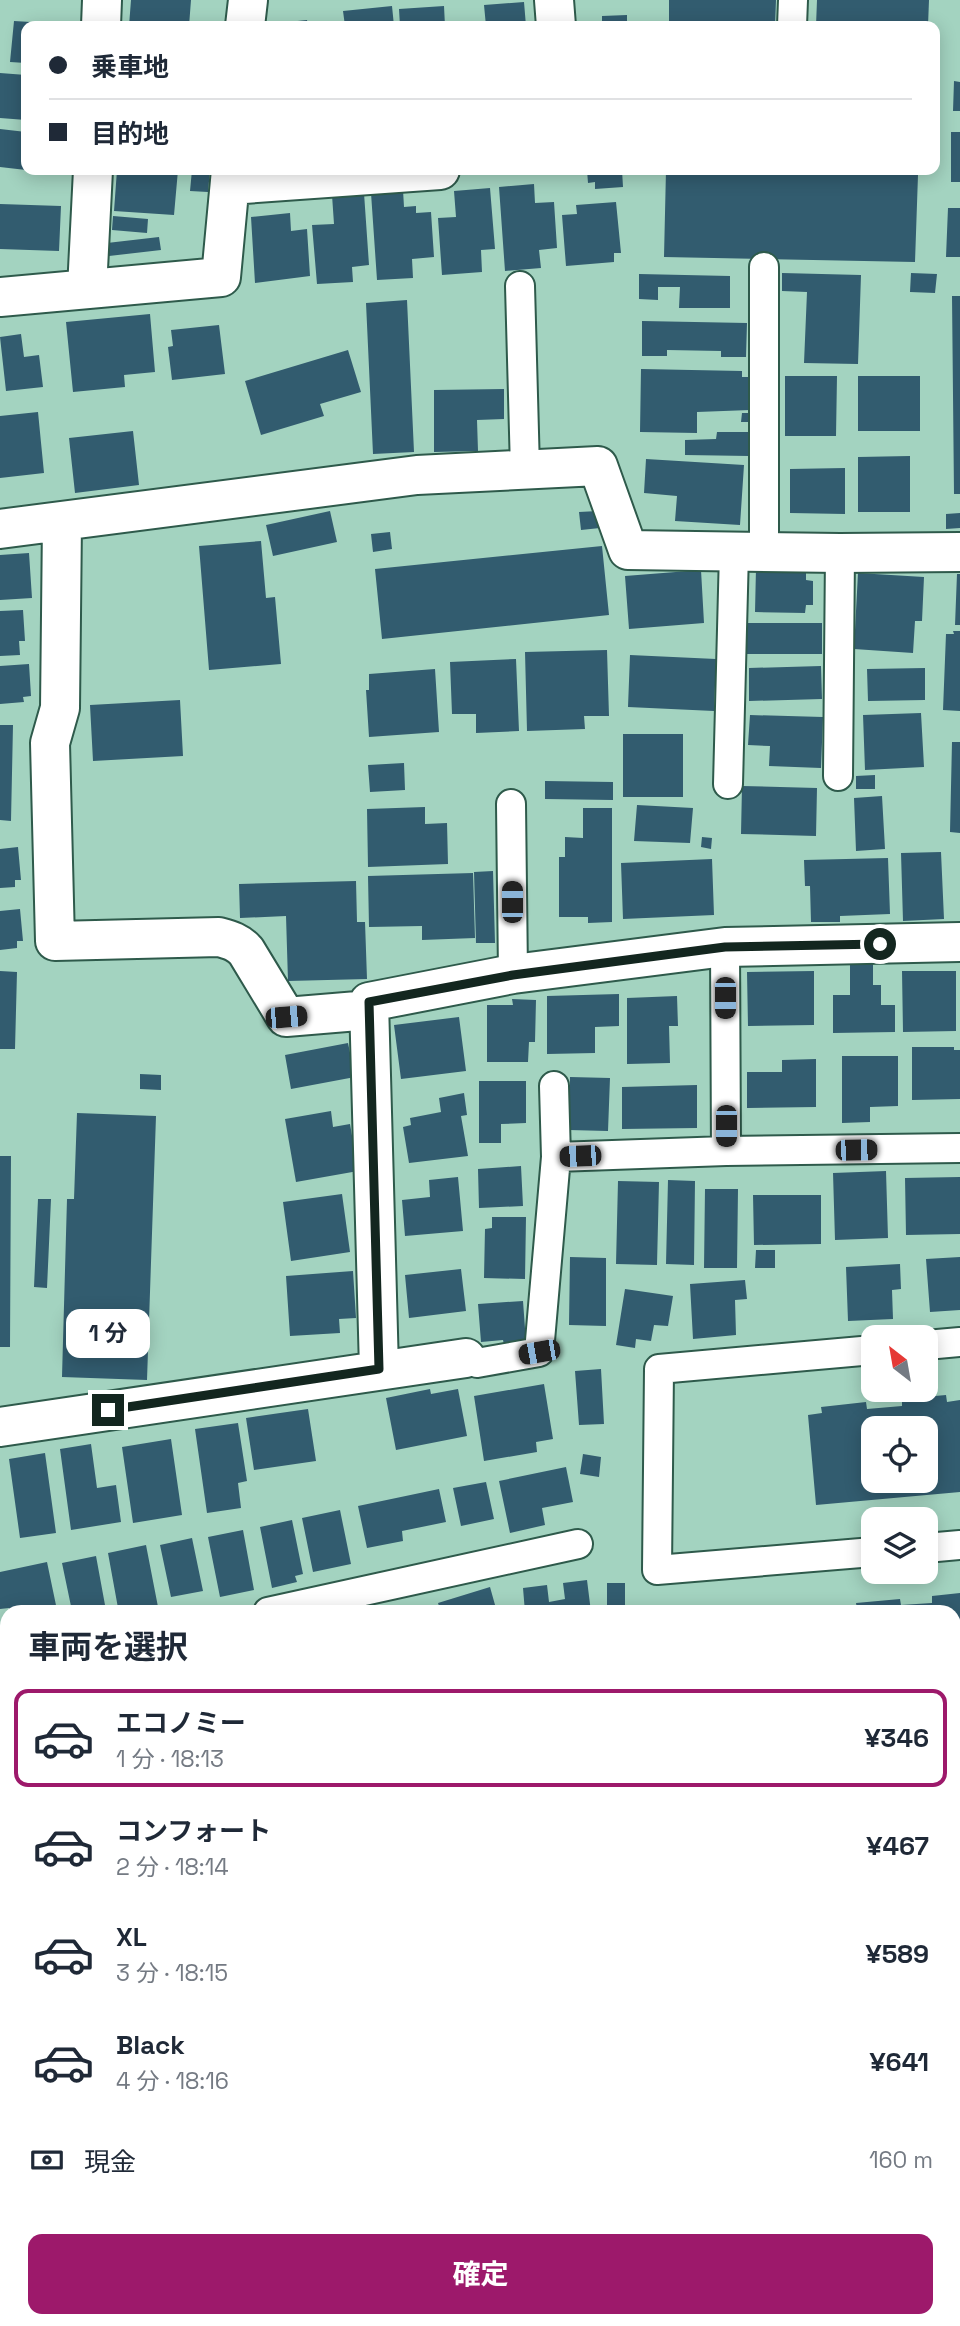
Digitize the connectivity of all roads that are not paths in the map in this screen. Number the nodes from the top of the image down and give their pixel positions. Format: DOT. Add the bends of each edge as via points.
graph roads {
  1 [pos="103,0"];
  2 [pos="248,0"];
  3 [pos="554,0"];
  4 [pos="793,0"];
  5 [pos="101,21"];
  6 [pos="246,21"];
  7 [pos="556,21"];
  8 [pos="792,21"];
  9 [pos="93,175"];
  10 [pos="291,175"];
  11 [pos="231,177"];
  12 [pos="764,267"];
  13 [pos="520,286"];
  14 [pos="87,289"];
  15 [pos="0,297"];
  16 [pos="525,468"];
  17 [pos="62,522"];
  18 [pos="0,529"];
  19 [pos="749,552"];
  20 [pos="960,552"];
  21 [pos="840,553"];
  22 [pos="838,776"];
  23 [pos="728,784"];
  24 [pos="511,804"];
  25 [pos="960,942"];
  26 [pos="725,947"];
  27 [pos="513,975"];
  28 [pos="370,1010"];
  29 [pos="554,1086"];
  30 [pos="960,1148"];
  31 [pos="726,1151"];
  32 [pos="556,1157"];
  33 [pos="960,1342"];
  34 [pos="938,1344"];
  35 [pos="861,1351"];
  36 [pos="466,1358"];
  37 [pos="379,1369"];
  38 [pos="0,1427"];
  39 [pos="578,1544"];
  40 [pos="960,1545"];
  41 [pos="938,1547"];
  42 [pos="861,1553"];
  43 [pos="300,1605"];
  1 -- 5 [label="street"];
  2 -- 6 [label="street"];
  3 -- 7 [label="street"];
  4 -- 8 [label="lane"];
  9 -- 14 [label="street"];
  10 -- 11 [label="street"];
  11 -- 14 [label="street" via="221,277"];
  12 -- 19 [label="lane"];
  13 -- 16 [label="lane"];
  14 -- 15 [label="street"];
  16 -- 17 [label="street" via="417,475"];
  16 -- 19 [label="street" via="598,466 628,550"];
  17 -- 18 [label="street"];
  17 -- 28 [label="street" via="60,708 50,743 54,941 219,937 246,951 286,1017"];
  19 -- 21 [label="street"];
  19 -- 23 [label="lane"];
  20 -- 21 [label="street"];
  21 -- 22 [label="lane"];
  24 -- 27 [label="lane"];
  25 -- 26 [label="street"];
  26 -- 27 [label="street"];
  26 -- 31 [label="lane"];
  27 -- 28 [label="street" via="369,1002"];
  28 -- 37 [label="street"];
  29 -- 32 [label="lane"];
  30 -- 31 [label="lane"];
  31 -- 32 [label="lane"];
  32 -- 36 [label="lane" via="539,1352 477,1363"];
  33 -- 34 [label="lane"];
  35 -- 42 [label="lane" via="659,1369 657,1570"];
  36 -- 37 [label="street"];
  37 -- 38 [label="street" via="217,1386"];
  39 -- 43 [label="lane"];
  40 -- 41 [label="lane"];
}
